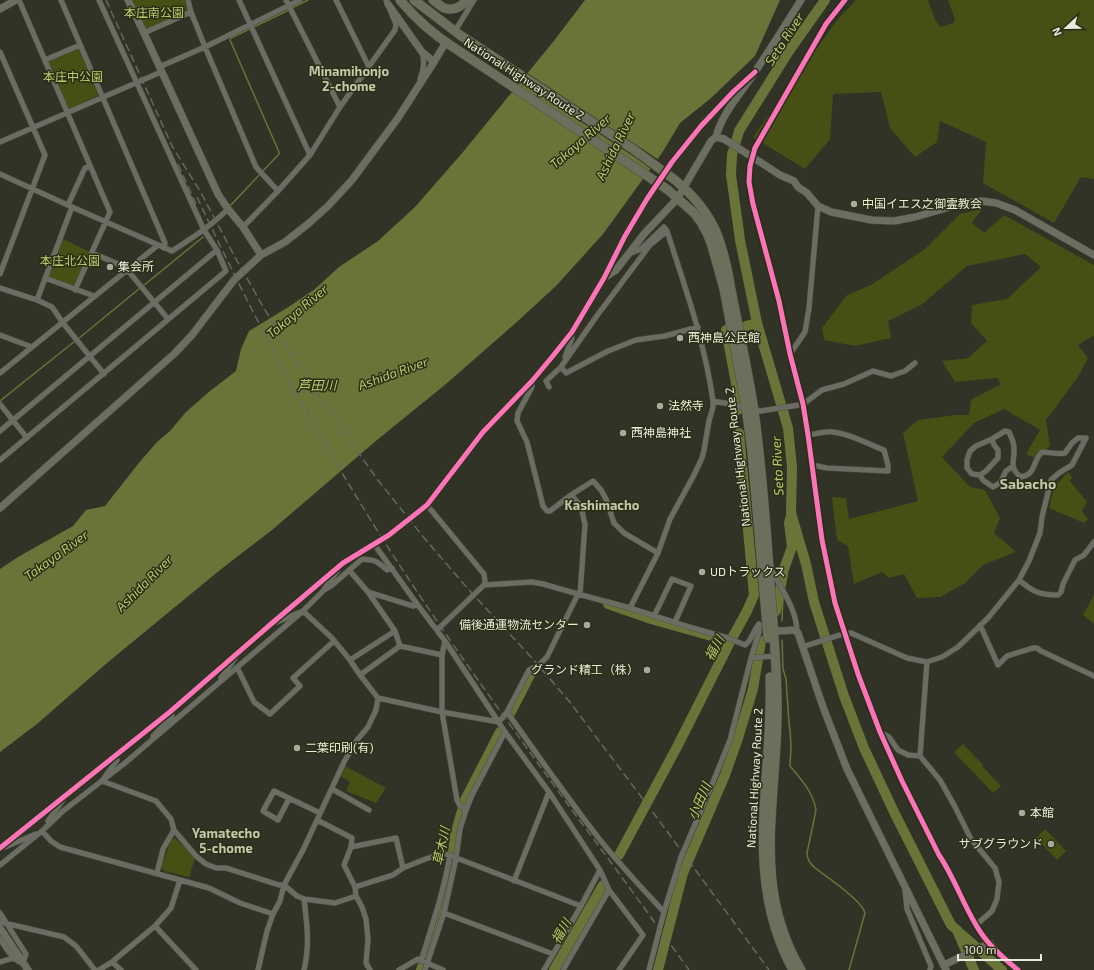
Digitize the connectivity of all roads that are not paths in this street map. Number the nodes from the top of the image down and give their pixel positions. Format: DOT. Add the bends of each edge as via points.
graph roads {
  1 [pos="16,0"];
  2 [pos="20,0"];
  3 [pos="61,0"];
  4 [pos="99,0"];
  5 [pos="128,0"];
  6 [pos="188,0"];
  7 [pos="239,0"];
  8 [pos="300,0"];
  9 [pos="336,0"];
  10 [pos="400,0"];
  11 [pos="414,0"];
  12 [pos="433,0"];
  13 [pos="467,0"];
  14 [pos="474,0"];
  15 [pos="801,0"];
  16 [pos="845,0"];
  17 [pos="387,2"];
  18 [pos="289,6"];
  19 [pos="0,8"];
  20 [pos="191,12"];
  21 [pos="251,26"];
  22 [pos="144,33"];
  23 [pos="458,33"];
  24 [pos="450,44"];
  25 [pos="80,45"];
  26 [pos="205,47"];
  27 [pos="0,52"];
  28 [pos="422,52"];
  29 [pos="45,60"];
  30 [pos="434,62"];
  31 [pos="369,67"];
  32 [pos="160,70"];
  33 [pos="755,72"];
  34 [pos="136,83"];
  35 [pos="414,95"];
  36 [pos="728,97"];
  37 [pos="103,98"];
  38 [pos="340,107"];
  39 [pos="728,110"];
  40 [pos="68,113"];
  41 [pos="33,128"];
  42 [pos="720,138"];
  43 [pos="0,142"];
  44 [pos="310,156"];
  45 [pos="90,166"];
  46 [pos="0,174"];
  47 [pos="32,188"];
  48 [pos="684,188"];
  49 [pos="278,191"];
  50 [pos="677,199"];
  51 [pos="70,206"];
  52 [pos="818,206"];
  53 [pos="228,209"];
  54 [pos="106,222"];
  55 [pos="243,227"];
  56 [pos="204,230"];
  57 [pos="667,231"];
  58 [pos="158,245"];
  59 [pos="164,248"];
  60 [pos="217,250"];
  61 [pos="92,253"];
  62 [pos="261,255"];
  63 [pos="627,255"];
  64 [pos="1094,255"];
  65 [pos="128,270"];
  66 [pos="0,274"];
  67 [pos="45,278"];
  68 [pos="604,278"];
  69 [pos="0,288"];
  70 [pos="75,290"];
  71 [pos="94,296"];
  72 [pos="37,300"];
  73 [pos="154,302"];
  74 [pos="168,319"];
  75 [pos="63,323"];
  76 [pos="698,327"];
  77 [pos="572,332"];
  78 [pos="0,335"];
  79 [pos="32,347"];
  80 [pos="790,354"];
  81 [pos="90,356"];
  82 [pos="915,363"];
  83 [pos="561,366"];
  84 [pos="0,373"];
  85 [pos="104,374"];
  86 [pos="532,381"];
  87 [pos="549,387"];
  88 [pos="713,401"];
  89 [pos="0,404"];
  90 [pos="801,404"];
  91 [pos="748,408"];
  92 [pos="13,420"];
  93 [pos="0,431"];
  94 [pos="808,435"];
  95 [pos="27,438"];
  96 [pos="992,439"];
  97 [pos="0,460"];
  98 [pos="812,465"];
  99 [pos="1012,467"];
  100 [pos="980,476"];
  101 [pos="571,495"];
  102 [pos="427,505"];
  103 [pos="0,508"];
  104 [pos="1094,542"];
  105 [pos="374,544"];
  106 [pos="658,553"];
  107 [pos="343,563"];
  108 [pos="769,565"];
  109 [pos="392,568"];
  110 [pos="349,570"];
  111 [pos="1019,580"];
  112 [pos="484,585"];
  113 [pos="324,590"];
  114 [pos="368,592"];
  115 [pos="579,594"];
  116 [pos="417,604"];
  117 [pos="630,608"];
  118 [pos="303,611"];
  119 [pos="654,616"];
  120 [pos="675,622"];
  121 [pos="270,624"];
  122 [pos="980,625"];
  123 [pos="767,626"];
  124 [pos="437,630"];
  125 [pos="395,631"];
  126 [pos="797,632"];
  127 [pos="845,634"];
  128 [pos="334,641"];
  129 [pos="445,641"];
  130 [pos="400,646"];
  131 [pos="805,647"];
  132 [pos="240,652"];
  133 [pos="442,656"];
  134 [pos="769,656"];
  135 [pos="752,658"];
  136 [pos="350,660"];
  137 [pos="541,662"];
  138 [pos="927,662"];
  139 [pos="238,667"];
  140 [pos="533,668"];
  141 [pos="360,675"];
  142 [pos="1094,676"];
  143 [pos="217,684"];
  144 [pos="378,698"];
  145 [pos="171,711"];
  146 [pos="442,712"];
  147 [pos="507,712"];
  148 [pos="499,722"];
  149 [pos="505,732"];
  150 [pos="880,732"];
  151 [pos="151,741"];
  152 [pos="115,756"];
  153 [pos="920,756"];
  154 [pos="102,781"];
  155 [pos="332,789"];
  156 [pos="549,792"];
  157 [pos="65,796"];
  158 [pos="289,799"];
  159 [pos="464,808"];
  160 [pos="369,810"];
  161 [pos="320,814"];
  162 [pos="317,820"];
  163 [pos="174,830"];
  164 [pos="42,831"];
  165 [pos="351,847"];
  166 [pos="0,848"];
  167 [pos="453,856"];
  168 [pos="0,865"];
  169 [pos="403,868"];
  170 [pos="600,870"];
  171 [pos="157,873"];
  172 [pos="180,880"];
  173 [pos="514,881"];
  174 [pos="284,885"];
  175 [pos="355,887"];
  176 [pos="905,888"];
  177 [pos="609,890"];
  178 [pos="356,896"];
  179 [pos="304,899"];
  180 [pos="581,906"];
  181 [pos="664,912"];
  182 [pos="0,913"];
  183 [pos="444,913"];
  184 [pos="273,914"];
  185 [pos="0,922"];
  186 [pos="7,924"];
  187 [pos="976,925"];
  188 [pos="155,926"];
  189 [pos="0,928"];
  190 [pos="0,939"];
  191 [pos="988,944"];
  192 [pos="553,954"];
  193 [pos="18,959"];
  194 [pos="0,962"];
  195 [pos="112,962"];
  196 [pos="424,962"];
  197 [pos="946,966"];
  198 [pos="652,969"];
  199 [pos="28,970"];
  200 [pos="95,970"];
  201 [pos="99,970"];
  202 [pos="121,970"];
  203 [pos="196,970"];
  204 [pos="258,970"];
  205 [pos="304,970"];
  206 [pos="370,970"];
  207 [pos="398,970"];
  208 [pos="425,970"];
  209 [pos="444,970"];
  210 [pos="544,970"];
  211 [pos="563,970"];
  212 [pos="619,970"];
  213 [pos="793,970"];
  214 [pos="801,970"];
  215 [pos="930,970"];
  216 [pos="1018,970"];
  1 -- 19 [label="street"];
  2 -- 29 [label="street"];
  3 -- 25 [label="street"];
  4 -- 34 [label="street"];
  5 -- 22 [label="street"];
  6 -- 20 [label="street"];
  7 -- 21 [label="street"];
  8 -- 18 [label="street"];
  9 -- 31 [label="street"];
  10 -- 24 [label="highway, National Highway Route 2" via="416,18"];
  11 -- 23 [label="highway, National Highway Route 2"];
  12 -- 13 [label="highway" via="443,8 454,9"];
  14 -- 23 [label="street"];
  15 -- 33 [label="street"];
  16 -- 80 [label="street" via="826,24 756,148 750,166 749,182 753,204 780,301"];
  17 -- 28 [label="street"];
  17 -- 31 [label="street" via="396,24 395,30"];
  18 -- 21 [label="street"];
  18 -- 38 [label="street"];
  20 -- 22 [label="street"];
  20 -- 26 [label="street"];
  21 -- 26 [label="street"];
  21 -- 44 [label="street"];
  22 -- 32 [label="street"];
  23 -- 48 [label="highway, National Highway Route 2, bridge" via="633,149"];
  24 -- 30 [label="street"];
  24 -- 50 [label="highway, National Highway Route 2, bridge" via="668,190"];
  25 -- 29 [label="street"];
  25 -- 37 [label="street"];
  26 -- 32 [label="street"];
  26 -- 49 [label="street" via="256,167"];
  27 -- 41 [label="street"];
  28 -- 30 [label="street"];
  28 -- 35 [label="street" via="422,74"];
  29 -- 40 [label="street"];
  30 -- 35 [label="street"];
  31 -- 38 [label="street"];
  32 -- 34 [label="street"];
  32 -- 53 [label="street" via="218,194"];
  33 -- 36 [label="street"];
  33 -- 39 [label="street"];
  34 -- 37 [label="street"];
  34 -- 56 [label="street"];
  35 -- 62 [label="street" via="368,160 328,206 285,242"];
  36 -- 39 [label="street"];
  36 -- 68 [label="street" via="672,162 625,236"];
  37 -- 40 [label="street"];
  37 -- 59 [label="street" via="165,243"];
  38 -- 44 [label="street"];
  39 -- 42 [label="street" via="719,126"];
  40 -- 41 [label="street"];
  40 -- 45 [label="street"];
  41 -- 43 [label="street"];
  41 -- 47 [label="street" via="45,155"];
  42 -- 48 [label="street" via="711,141"];
  42 -- 52 [label="street, bridge" via="794,181"];
  44 -- 49 [label="street"];
  45 -- 51 [label="street" via="85,168"];
  45 -- 54 [label="street" via="110,212"];
  46 -- 47 [label="street"];
  47 -- 51 [label="street"];
  47 -- 66 [label="street"];
  48 -- 50 [label="street"];
  48 -- 91 [label="highway, National Highway Route 2" via="704,210 717,232 721,245 738,326"];
  49 -- 55 [label="street"];
  50 -- 63 [label="street"];
  50 -- 91 [label="highway, National Highway Route 2" via="701,222 712,246 724,289"];
  51 -- 54 [label="street"];
  51 -- 67 [label="street"];
  52 -- 64 [label="street" via="831,212 863,219 894,221 964,203 996,203 1015,210"];
  52 -- 80 [label="street" via="805,332"];
  53 -- 55 [label="street"];
  53 -- 56 [label="street"];
  54 -- 58 [label="street"];
  54 -- 61 [label="street"];
  55 -- 62 [label="street"];
  56 -- 59 [label="street" via="172,251"];
  56 -- 60 [label="street"];
  57 -- 63 [label="street" via="664,227 641,249"];
  57 -- 76 [label="street"];
  57 -- 83 [label="street" via="639,258"];
  58 -- 59 [label="street"];
  58 -- 65 [label="street"];
  60 -- 73 [label="street"];
  60 -- 74 [label="street" via="226,271"];
  61 -- 65 [label="street"];
  61 -- 70 [label="street"];
  62 -- 103 [label="street" via="234,280 192,335 174,354"];
  63 -- 68 [label="street" via="616,270"];
  65 -- 71 [label="street"];
  65 -- 73 [label="street"];
  67 -- 70 [label="street"];
  67 -- 72 [label="street"];
  68 -- 77 [label="street"];
  69 -- 72 [label="street"];
  70 -- 71 [label="street"];
  71 -- 75 [label="street"];
  72 -- 75 [label="street" via="52,307"];
  73 -- 74 [label="street"];
  73 -- 81 [label="street"];
  74 -- 85 [label="street"];
  75 -- 79 [label="street"];
  75 -- 81 [label="street"];
  76 -- 83 [label="street" via="665,336 636,340 566,373"];
  76 -- 88 [label="street"];
  77 -- 83 [label="street"];
  77 -- 86 [label="street"];
  78 -- 79 [label="street"];
  79 -- 84 [label="street"];
  80 -- 90 [label="street"];
  81 -- 85 [label="street"];
  81 -- 92 [label="street"];
  82 -- 90 [label="street" via="905,371 891,376 873,371 844,384 822,390"];
  83 -- 87 [label="street" via="546,381"];
  85 -- 95 [label="street"];
  86 -- 101 [label="street" via="532,387 518,413 517,421 527,442 542,506 550,511"];
  86 -- 102 [label="street" via="483,432"];
  88 -- 91 [label="street"];
  88 -- 106 [label="street" via="702,458 670,519"];
  89 -- 92 [label="street"];
  90 -- 91 [label="street"];
  90 -- 94 [label="street"];
  91 -- 108 [label="highway, National Highway Route 2" via="758,448"];
  91 -- 123 [label="highway, National Highway Route 2"];
  92 -- 93 [label="street"];
  92 -- 95 [label="street"];
  94 -- 98 [label="street"];
  94 -- 98 [label="street" via="832,432 858,438 884,450 888,471"];
  95 -- 97 [label="street"];
  96 -- 99 [label="street" via="1005,431 1009,432 1014,447"];
  96 -- 100 [label="street" via="998,450 998,458"];
  96 -- 100 [label="street" via="970,451 967,460 967,468 972,474"];
  98 -- 127 [label="street" via="822,540 835,603"];
  99 -- 100 [label="street" via="1006,471 1000,483 993,487"];
  99 -- 111 [label="street" via="1021,477 1027,476 1035,467 1042,452 1065,454 1078,438 1086,438 1072,465 1051,480 1040,533"];
  101 -- 106 [label="street" via="593,481 606,499 614,523 624,533"];
  101 -- 115 [label="street" via="581,506 585,525"];
  102 -- 105 [label="street" via="390,535"];
  102 -- 112 [label="street" via="484,574"];
  104 -- 111 [label="street" via="1084,555 1076,560 1058,595 1036,593"];
  105 -- 107 [label="street"];
  105 -- 109 [label="street"];
  106 -- 117 [label="street"];
  107 -- 113 [label="street"];
  107 -- 121 [label="street"];
  108 -- 123 [label="highway, National Highway Route 2"];
  108 -- 126 [label="street" via="792,607"];
  109 -- 110 [label="street" via="387,570 378,562 362,559"];
  109 -- 116 [label="street"];
  110 -- 113 [label="street"];
  110 -- 114 [label="street"];
  111 -- 122 [label="street"];
  112 -- 115 [label="street" via="532,582"];
  112 -- 124 [label="street"];
  113 -- 118 [label="street"];
  114 -- 116 [label="street" via="413,606"];
  114 -- 125 [label="street"];
  115 -- 117 [label="street"];
  115 -- 137 [label="street"];
  116 -- 124 [label="street"];
  117 -- 119 [label="street"];
  118 -- 121 [label="street"];
  118 -- 128 [label="street"];
  118 -- 139 [label="street"];
  119 -- 120 [label="street"];
  119 -- 120 [label="street" via="672,579 691,586"];
  120 -- 123 [label="street" via="745,645 748,644 756,627"];
  121 -- 132 [label="street"];
  122 -- 138 [label="street" via="958,647 942,657"];
  122 -- 142 [label="street" via="998,665 1007,656 1037,648"];
  123 -- 126 [label="street" via="780,631"];
  123 -- 134 [label="highway, National Highway Route 2"];
  123 -- 135 [label="street" via="760,632"];
  124 -- 129 [label="street"];
  125 -- 130 [label="street"];
  125 -- 136 [label="street"];
  126 -- 131 [label="street"];
  127 -- 131 [label="street"];
  127 -- 138 [label="street" via="851,634 907,658"];
  127 -- 150 [label="street"];
  128 -- 136 [label="street"];
  128 -- 139 [label="street" via="293,678 300,686 270,714 254,702"];
  129 -- 133 [label="street"];
  129 -- 148 [label="street"];
  130 -- 133 [label="street"];
  130 -- 141 [label="street"];
  131 -- 176 [label="street" via="823,707 847,769"];
  132 -- 143 [label="street"];
  132 -- 145 [label="street"];
  133 -- 146 [label="street"];
  134 -- 135 [label="street"];
  134 -- 213 [label="highway, National Highway Route 2" via="771,690 763,840 765,878 774,925"];
  134 -- 214 [label="highway, National Highway Route 2" via="777,690 770,866 780,922"];
  135 -- 181 [label="street" via="730,740 682,853"];
  136 -- 141 [label="street"];
  138 -- 153 [label="street"];
  139 -- 143 [label="street"];
  140 -- 147 [label="street" via="529,670"];
  141 -- 144 [label="street"];
  143 -- 151 [label="street"];
  144 -- 146 [label="street"];
  144 -- 155 [label="street" via="376,710 368,726 345,760"];
  145 -- 151 [label="street" via="172,717 151,737"];
  145 -- 152 [label="street"];
  146 -- 148 [label="street"];
  146 -- 159 [label="street" via="457,800"];
  147 -- 148 [label="street"];
  147 -- 181 [label="street" via="597,836"];
  148 -- 149 [label="street"];
  149 -- 156 [label="street"];
  149 -- 159 [label="street"];
  150 -- 153 [label="street" via="889,737 898,750 908,755"];
  150 -- 187 [label="street" via="938,855"];
  151 -- 154 [label="street"];
  152 -- 154 [label="street" via="117,760"];
  152 -- 157 [label="street"];
  153 -- 187 [label="street" via="940,780 971,839 995,868 999,882 997,899 992,911"];
  154 -- 163 [label="street" via="156,801 171,819"];
  154 -- 164 [label="street" via="62,811"];
  155 -- 160 [label="street"];
  155 -- 161 [label="street"];
  156 -- 170 [label="street"];
  156 -- 173 [label="street"];
  157 -- 164 [label="street"];
  157 -- 166 [label="street"];
  158 -- 158 [label="street" via="274,791 263,811 278,820"];
  158 -- 161 [label="street"];
  159 -- 167 [label="street"];
  161 -- 162 [label="street"];
  162 -- 165 [label="street" via="352,838"];
  162 -- 174 [label="street"];
  163 -- 171 [label="street" via="163,849"];
  163 -- 174 [label="street" via="206,864"];
  164 -- 166 [label="street"];
  164 -- 168 [label="street"];
  164 -- 171 [label="street" via="60,847"];
  165 -- 169 [label="street" via="396,838"];
  165 -- 175 [label="street" via="344,864"];
  167 -- 169 [label="street" via="443,853"];
  167 -- 173 [label="street"];
  167 -- 183 [label="street"];
  167 -- 196 [label="street" via="447,870"];
  169 -- 175 [label="street" via="393,875"];
  170 -- 177 [label="street"];
  170 -- 180 [label="street"];
  171 -- 172 [label="street"];
  172 -- 184 [label="street" via="209,888 240,903"];
  172 -- 188 [label="street" via="171,908"];
  173 -- 180 [label="street"];
  174 -- 179 [label="street"];
  174 -- 184 [label="street"];
  175 -- 178 [label="street"];
  176 -- 197 [label="street"];
  176 -- 215 [label="street" via="907,908"];
  177 -- 211 [label="street"];
  177 -- 212 [label="street" via="643,935"];
  178 -- 179 [label="street" via="335,903"];
  178 -- 206 [label="street" via="366,919 366,963"];
  179 -- 205 [label="street" via="308,940 308,957"];
  180 -- 192 [label="street"];
  181 -- 198 [label="street"];
  182 -- 186 [label="street"];
  183 -- 192 [label="street"];
  183 -- 196 [label="street"];
  184 -- 204 [label="street"];
  185 -- 186 [label="street"];
  186 -- 193 [label="street" via="26,954"];
  186 -- 200 [label="street" via="64,937 76,946"];
  187 -- 191 [label="street"];
  188 -- 195 [label="street"];
  188 -- 203 [label="street"];
  189 -- 193 [label="street"];
  190 -- 193 [label="street"];
  191 -- 197 [label="street"];
  191 -- 216 [label="street"];
  192 -- 210 [label="street"];
  193 -- 194 [label="street"];
  193 -- 199 [label="street"];
  195 -- 201 [label="street"];
  195 -- 202 [label="street"];
  196 -- 207 [label="street" via="418,959"];
  196 -- 208 [label="street"];
  196 -- 209 [label="street"];
}
